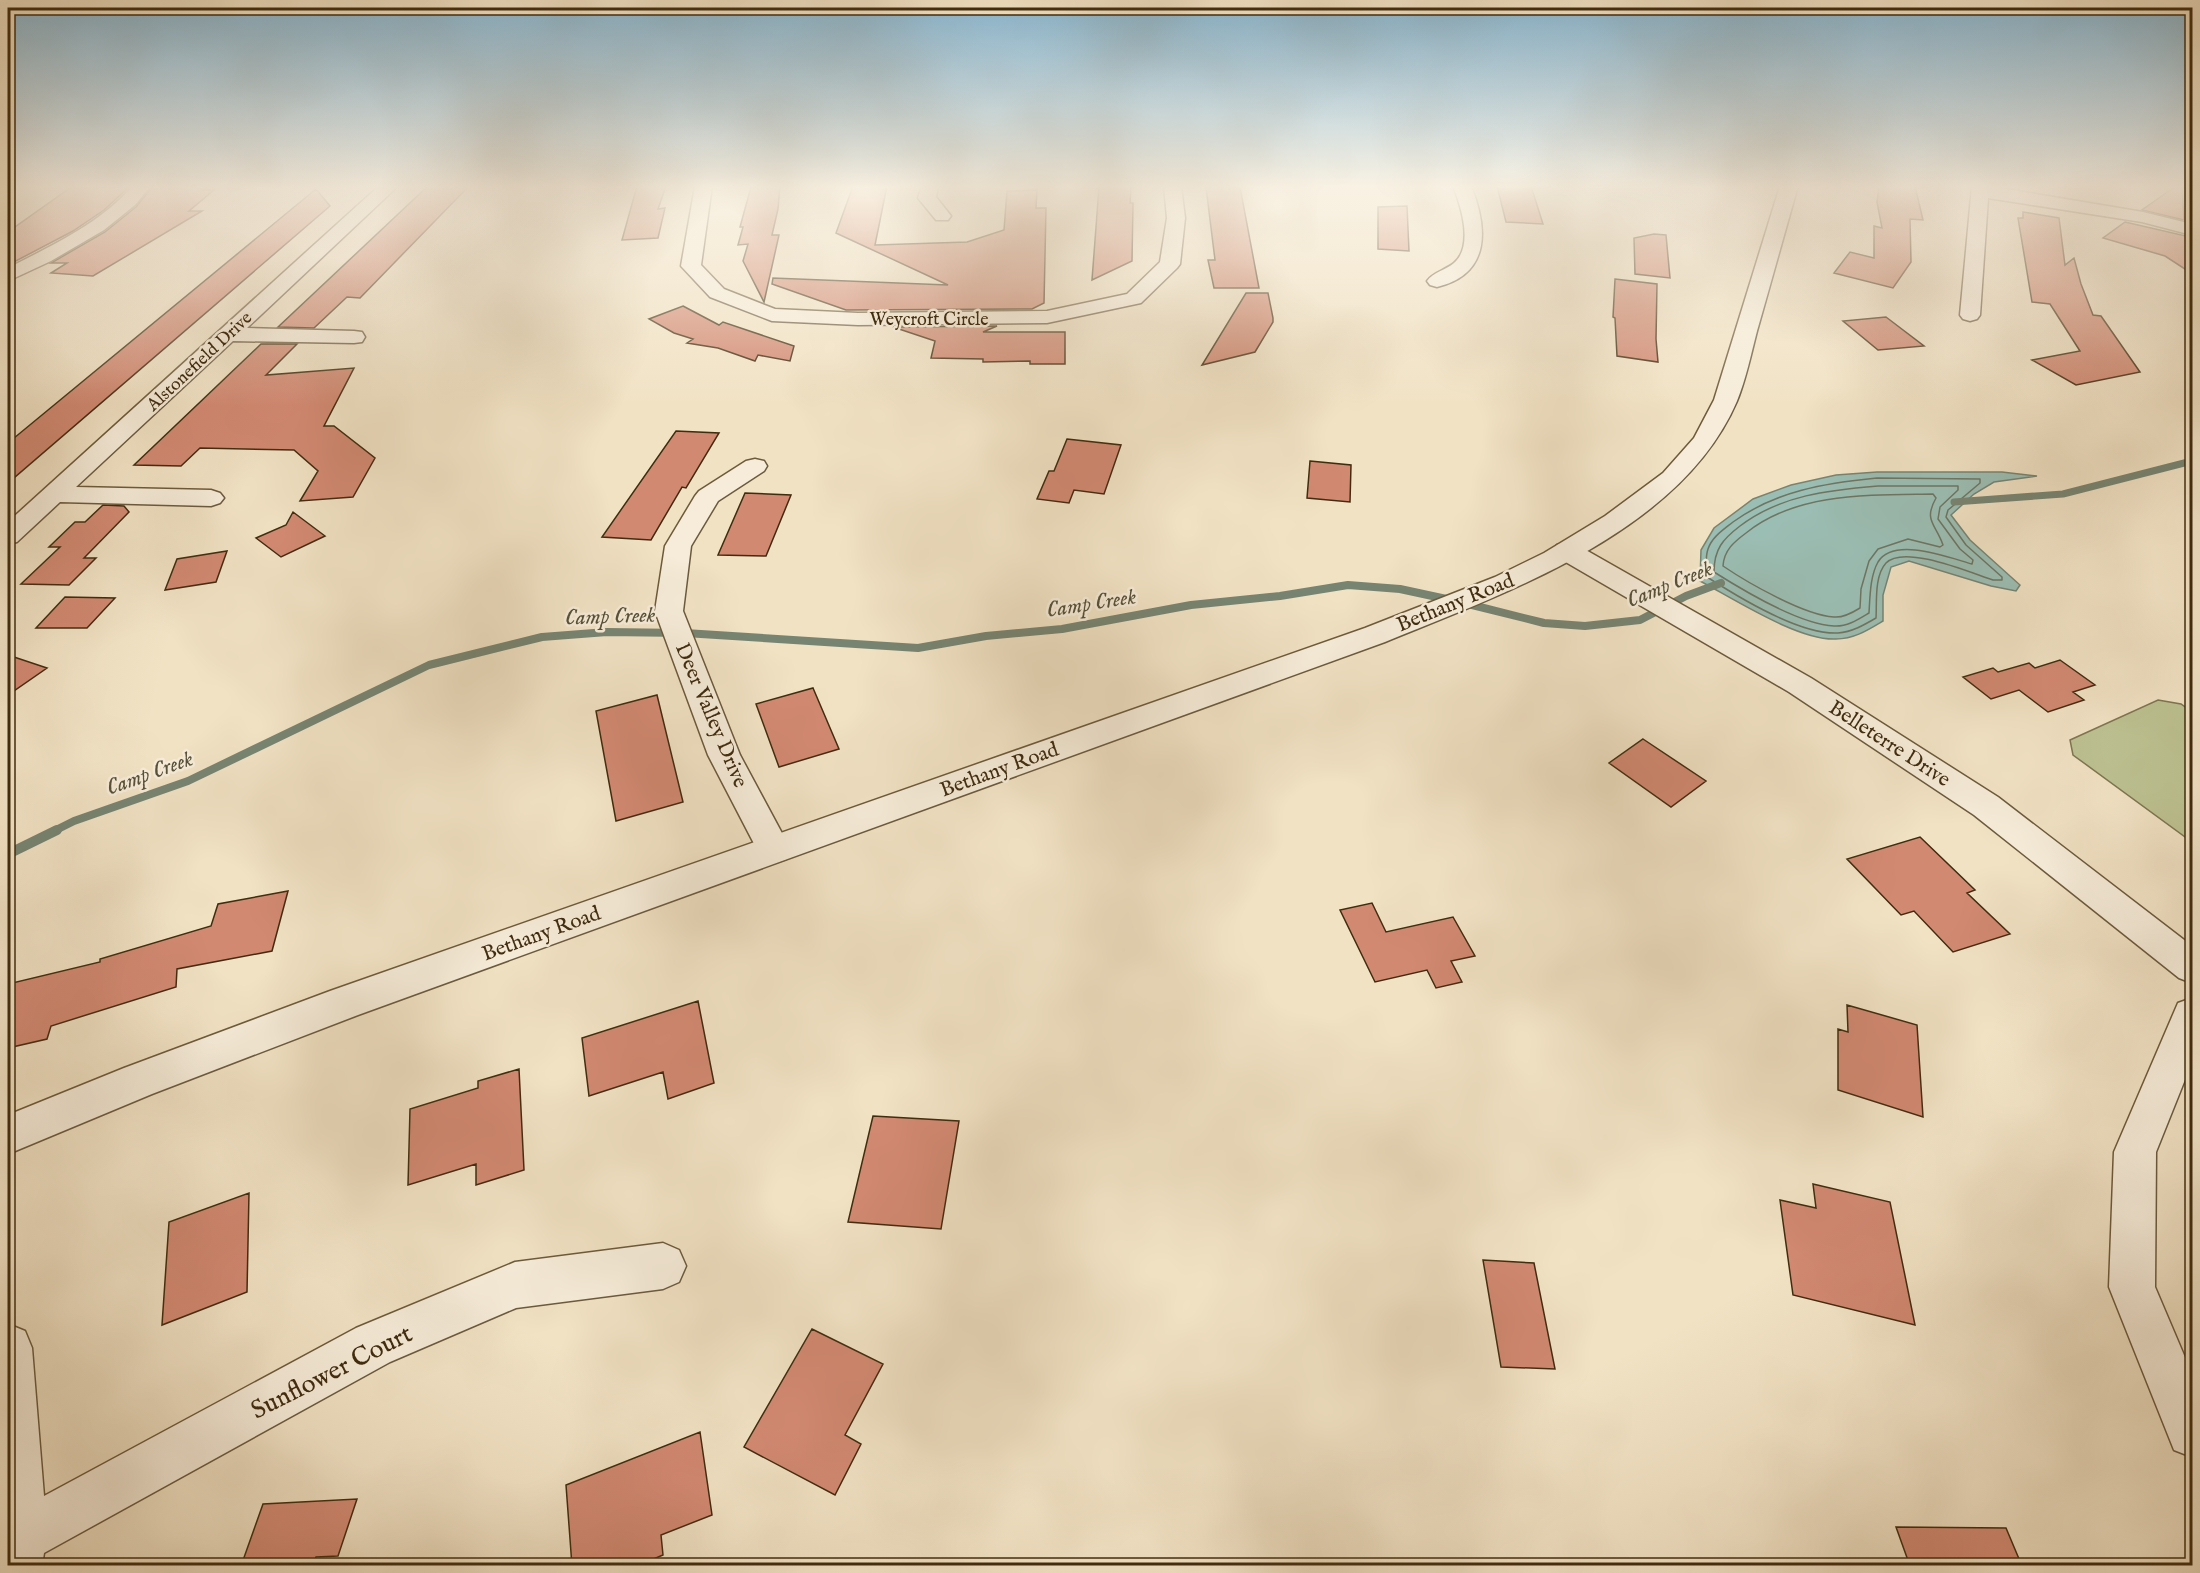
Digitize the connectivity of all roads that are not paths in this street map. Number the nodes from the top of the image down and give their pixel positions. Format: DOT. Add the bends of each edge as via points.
graph roads {
  1 [pos="36,259"];
  2 [pos="310,259"];
  3 [pos="692,259"];
  4 [pos="1171,259"];
  5 [pos="1466,259"];
  6 [pos="1767,259"];
  7 [pos="1974,259"];
  8 [pos="8,275"];
  9 [pos="1437,281"];
  10 [pos="1970,315"];
  11 [pos="229,334"];
  12 [pos="354,337"];
  13 [pos="755,466"];
  14 [pos="55,494"];
  15 [pos="211,498"];
  16 [pos="8,536"];
  17 [pos="1567,551"];
  18 [pos="774,850"];
  19 [pos="2193,967"];
  20 [pos="2193,1015"];
  21 [pos="8,1135"];
  22 [pos="663,1266"];
  23 [pos="8,1348"];
  24 [pos="2193,1432"];
  25 [pos="18,1552"];
  1 -- 8 [label="street"];
  2 -- 11 [label="street, Alstonefield Drive"];
  3 -- 4 [label="street, Weycroft Circle" via="691,266 717,293 772,315 977,320 1047,317 1134,299"];
  5 -- 9 [label="street"];
  6 -- 17 [label="street, Bethany Road" via="1726,400 1704,441 1672,478 1614,522"];
  7 -- 10 [label="street"];
  11 -- 12 [label="street"];
  11 -- 14 [label="street, Alstonefield Drive"];
  13 -- 18 [label="street, Deer Valley Drive" via="708,496 678,546 669,611 724,755"];
  14 -- 15 [label="street"];
  14 -- 16 [label="street, Alstonefield Drive"];
  17 -- 18 [label="street, Bethany Road" via="1505,583 1375,635"];
  17 -- 19 [label="street, Belleterre Drive" via="1800,685 1986,806"];
  18 -- 21 [label="street, Bethany Road" via="333,1007"];
  20 -- 24 [label="street" via="2135,1152 2132,1287"];
  22 -- 25 [label="street, Sunflower Court" via="514,1285 373,1345"];
  23 -- 25 [label="street"];
}
